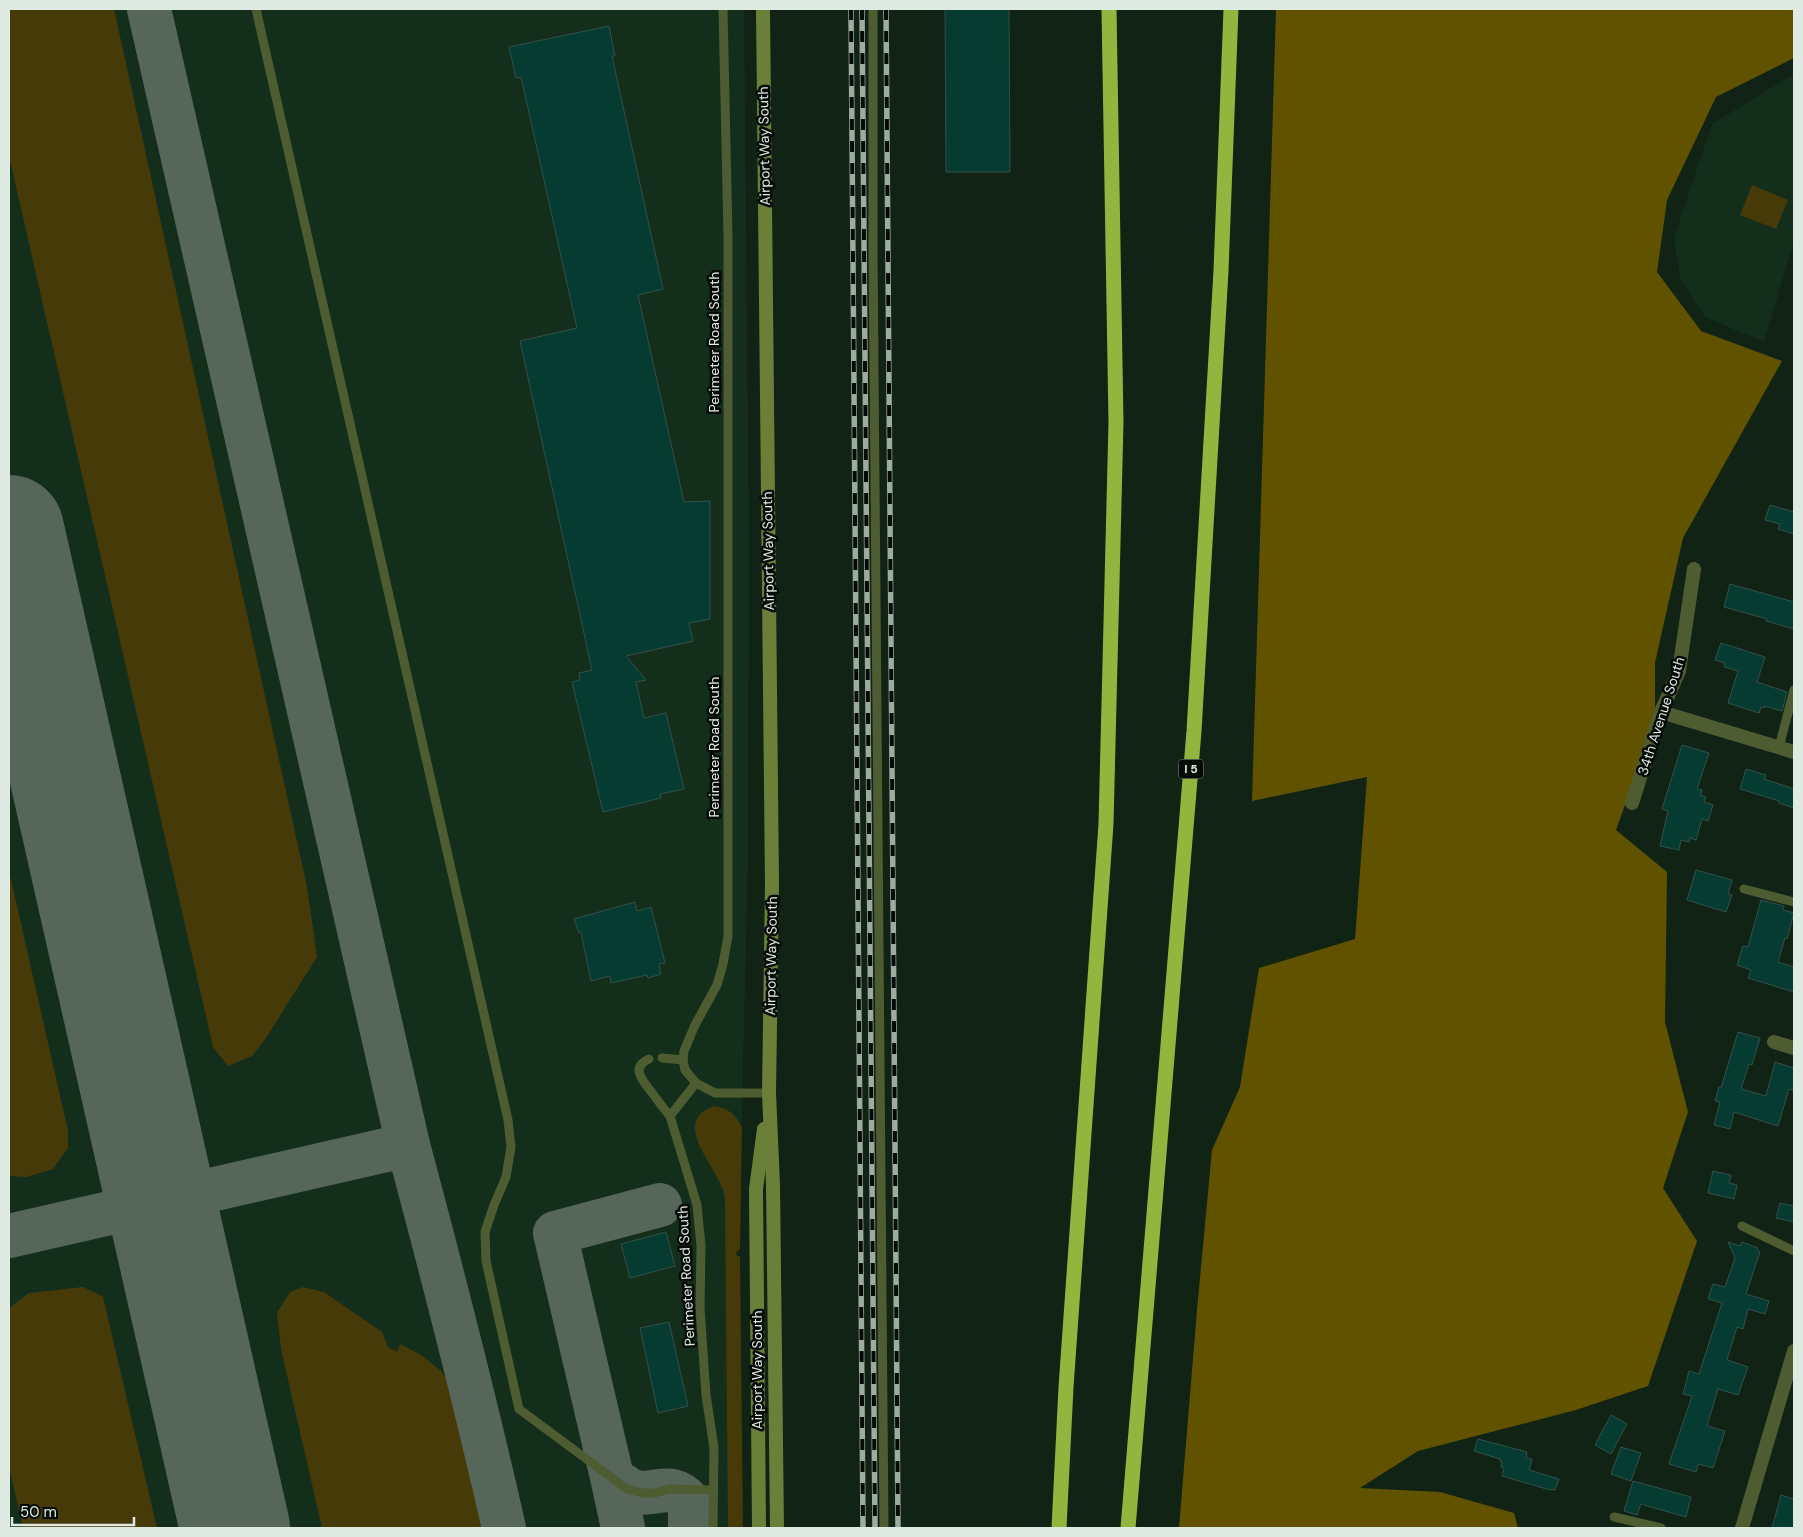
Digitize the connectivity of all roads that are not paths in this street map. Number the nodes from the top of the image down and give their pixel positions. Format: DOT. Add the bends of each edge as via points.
graph roads {
  1 [pos="256,9"];
  2 [pos="724,9"];
  3 [pos="763,9"];
  4 [pos="872,9"];
  5 [pos="1109,9"];
  6 [pos="1231,9"];
  7 [pos="1694,569"];
  8 [pos="1794,690"];
  9 [pos="1661,712"];
  10 [pos="1779,747"];
  11 [pos="1794,752"];
  12 [pos="1632,802"];
  13 [pos="1744,889"];
  14 [pos="1794,902"];
  15 [pos="1774,1042"];
  16 [pos="1794,1048"];
  17 [pos="662,1058"];
  18 [pos="649,1059"];
  19 [pos="683,1060"];
  20 [pos="696,1084"];
  21 [pos="769,1094"];
  22 [pos="670,1116"];
  23 [pos="1742,1226"];
  24 [pos="1794,1250"];
  25 [pos="1794,1351"];
  26 [pos="713,1490"];
  27 [pos="1614,1517"];
  28 [pos="713,1528"];
  29 [pos="758,1528"];
  30 [pos="777,1528"];
  31 [pos="884,1528"];
  32 [pos="1059,1528"];
  33 [pos="1128,1528"];
  34 [pos="1661,1528"];
  35 [pos="1742,1528"];
  1 -- 26 [label="lane" via="508,1120 512,1147 506,1177 486,1232 486,1261 519,1409 627,1488 643,1493 669,1489"];
  2 -- 19 [label="lane, Perimeter Road South" via="728,236 728,936 717,985 695,1025"];
  3 -- 21 [label="main road, Airport Way South" via="772,885"];
  4 -- 31 [label="lane"];
  5 -- 32 [label="highway" via="1116,422 1106,824"];
  6 -- 33 [label="highway, I 5" via="1221,271 1194,731"];
  7 -- 9 [label="street, 34th Avenue South" via="1679,670"];
  8 -- 10 [label="lane"];
  9 -- 10 [label="street"];
  9 -- 12 [label="street, 34th Avenue South"];
  10 -- 11 [label="street"];
  13 -- 14 [label="lane"];
  15 -- 16 [label="street"];
  17 -- 19 [label="lane"];
  18 -- 22 [label="lane" via="642,1062 639,1077"];
  19 -- 20 [label="lane" via="685,1070"];
  20 -- 21 [label="lane" via="715,1093"];
  20 -- 22 [label="lane"];
  21 -- 29 [label="main road, Airport Way South" via="756,1189"];
  21 -- 30 [label="main road, Airport Way South"];
  22 -- 26 [label="lane, Perimeter Road South" via="697,1205 706,1395 714,1448"];
  23 -- 24 [label="lane"];
  25 -- 35 [label="street"];
  26 -- 28 [label="lane, Perimeter Road South"];
  27 -- 34 [label="lane"];
}
